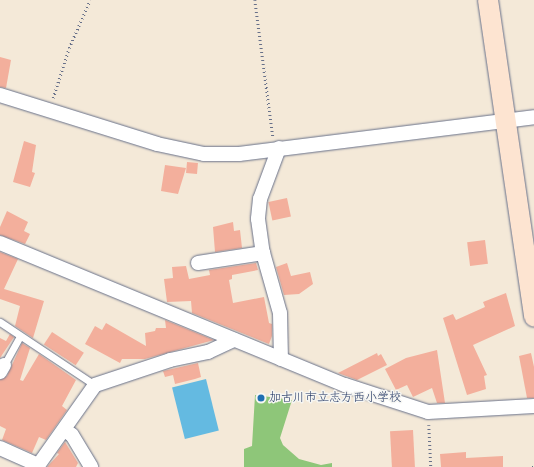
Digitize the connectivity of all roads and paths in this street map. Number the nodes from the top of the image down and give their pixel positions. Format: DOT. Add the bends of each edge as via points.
graph roads {
  1 [pos="90,0"];
  2 [pos="255,0"];
  3 [pos="488,0"];
  4 [pos="0,95"];
  5 [pos="48,111"];
  6 [pos="534,117"];
  7 [pos="504,122"];
  8 [pos="277,149"];
  9 [pos="0,242"];
  10 [pos="263,253"];
  11 [pos="198,263"];
  12 [pos="534,317"];
  13 [pos="0,322"];
  14 [pos="20,336"];
  15 [pos="234,340"];
  16 [pos="281,359"];
  17 [pos="2,368"];
  18 [pos="95,385"];
  19 [pos="534,406"];
  20 [pos="428,412"];
  21 [pos="64,430"];
  22 [pos="0,448"];
  23 [pos="38,466"];
  24 [pos="91,467"];
  25 [pos="431,467"];
  1 -- 5 [label="path" via="69,48"];
  2 -- 8 [label="path"];
  3 -- 7 [label="street"];
  4 -- 5 [label="street"];
  5 -- 8 [label="street" via="157,144 204,154 239,154"];
  6 -- 7 [label="street"];
  7 -- 8 [label="street"];
  7 -- 12 [label="street"];
  8 -- 10 [label="street" via="259,208"];
  9 -- 15 [label="street"];
  10 -- 11 [label="street"];
  10 -- 16 [label="street" via="280,313"];
  13 -- 14 [label="lane"];
  14 -- 17 [label="lane"];
  14 -- 18 [label="lane"];
  15 -- 16 [label="street"];
  15 -- 18 [label="street" via="208,352 170,360"];
  16 -- 20 [label="street" via="345,385"];
  18 -- 21 [label="street"];
  19 -- 20 [label="street"];
  20 -- 25 [label="path"];
  21 -- 23 [label="street"];
  21 -- 24 [label="street" via="72,435"];
  22 -- 23 [label="street"];
}
